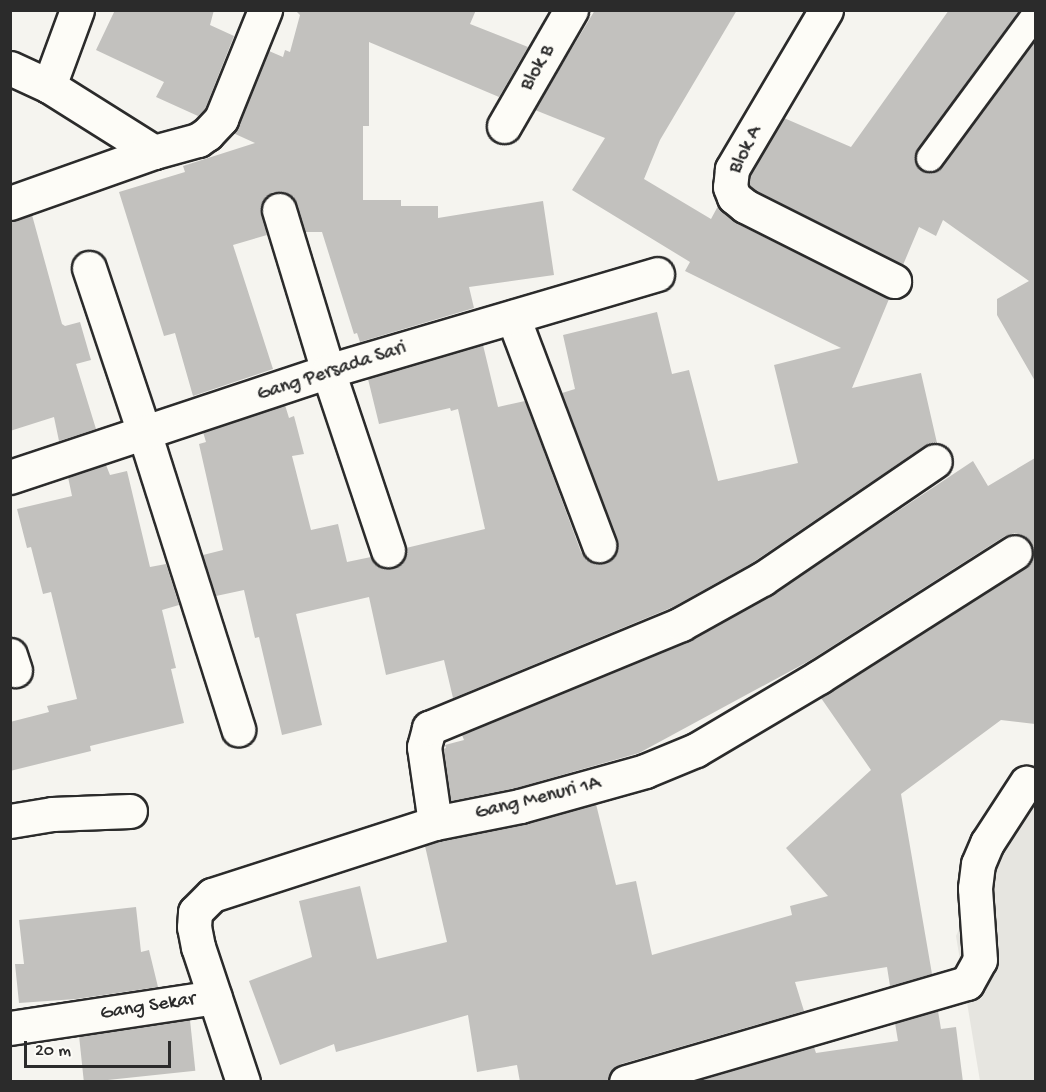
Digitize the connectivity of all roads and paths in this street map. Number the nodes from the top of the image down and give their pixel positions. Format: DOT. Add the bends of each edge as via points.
graph roads {
  1 [pos="77,10"];
  2 [pos="265,10"];
  3 [pos="571,10"];
  4 [pos="826,10"];
  5 [pos="1035,14"];
  6 [pos="10,68"];
  7 [pos="49,86"];
  8 [pos="504,126"];
  9 [pos="154,152"];
  10 [pos="930,158"];
  11 [pos="10,203"];
  12 [pos="279,210"];
  13 [pos="89,268"];
  14 [pos="657,274"];
  15 [pos="894,281"];
  16 [pos="513,316"];
  17 [pos="328,371"];
  18 [pos="144,432"];
  19 [pos="935,461"];
  20 [pos="10,477"];
  21 [pos="599,545"];
  22 [pos="388,550"];
  23 [pos="1015,552"];
  24 [pos="238,729"];
  25 [pos="1026,783"];
  26 [pos="130,811"];
  27 [pos="10,821"];
  28 [pos="435,823"];
  29 [pos="215,997"];
  30 [pos="10,1028"];
  31 [pos="243,1082"];
  32 [pos="626,1082"];
  1 -- 7 [label="street"];
  2 -- 9 [label="street" via="221,119 198,141"];
  3 -- 8 [label="street, Blok B"];
  4 -- 15 [label="street, Blok A" via="732,169 730,187 734,197 745,206"];
  5 -- 10 [label="lane"];
  6 -- 7 [label="street"];
  7 -- 9 [label="street"];
  9 -- 11 [label="street"];
  12 -- 17 [label="street"];
  13 -- 18 [label="street"];
  14 -- 16 [label="street, Gang Persada Sari"];
  16 -- 17 [label="street, Gang Persada Sari"];
  16 -- 21 [label="street"];
  17 -- 18 [label="street, Gang Persada Sari"];
  17 -- 22 [label="street"];
  18 -- 20 [label="street, Gang Persada Sari"];
  18 -- 24 [label="street"];
  19 -- 28 [label="street" via="762,579 681,624 429,728 424,747"];
  23 -- 28 [label="street, Gang Menuri 1A" via="696,750 645,771 520,806"];
  25 -- 32 [label="street" via="978,864 975,888 980,960 968,983"];
  26 -- 27 [label="street" via="52,814"];
  28 -- 29 [label="street, Gang Menuri 1A" via="212,896 195,912 194,927"];
  29 -- 30 [label="street, Gang Sekar"];
  29 -- 31 [label="street, Gang Menuri 1A"];
}
